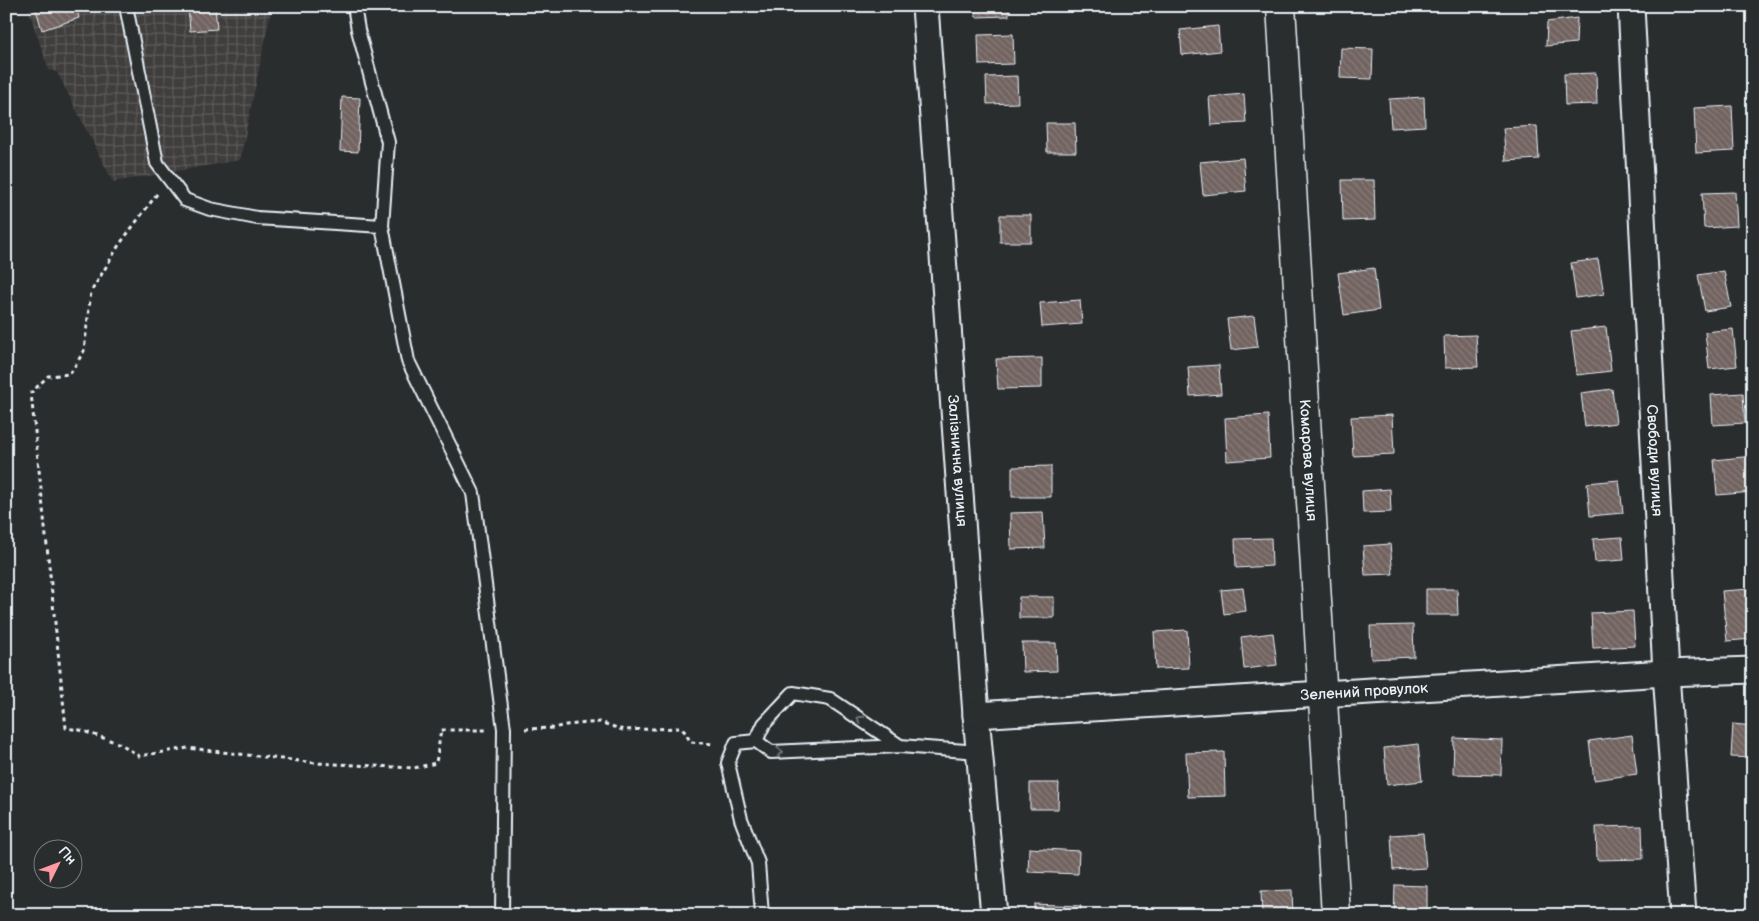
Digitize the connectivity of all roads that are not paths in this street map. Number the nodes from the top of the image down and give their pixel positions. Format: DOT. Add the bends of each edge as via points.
graph roads {
  1 [pos="126,6"];
  2 [pos="354,6"];
  3 [pos="925,6"];
  4 [pos="1281,6"];
  5 [pos="1631,6"];
  6 [pos="382,226"];
  7 [pos="1753,670"];
  8 [pos="1666,673"];
  9 [pos="1322,695"];
  10 [pos="976,715"];
  11 [pos="756,741"];
  12 [pos="900,746"];
  13 [pos="979,752"];
  14 [pos="502,915"];
  15 [pos="762,915"];
  16 [pos="994,915"];
  17 [pos="1336,915"];
  18 [pos="1683,915"];
  1 -- 6 [label="lane" via="157,163 185,200 210,209 257,218"];
  2 -- 6 [label="lane" via="388,142"];
  3 -- 10 [label="street, Залізнична вулиця"];
  4 -- 9 [label="main road, Комарова вулиця"];
  5 -- 8 [label="street, Свободи вулиця"];
  6 -- 14 [label="lane" via="408,361 474,493 504,729"];
  7 -- 8 [label="street, Зелений провулок"];
  8 -- 9 [label="street, Зелений провулок"];
  8 -- 18 [label="street, Свободи вулиця"];
  9 -- 10 [label="street, Зелений провулок"];
  9 -- 17 [label="main road, Комарова вулиця"];
  10 -- 13 [label="street, Залізнична вулиця"];
  11 -- 12 [label="lane, one-way" via="771,752"];
  12 -- 11 [label="lane, one-way" via="830,699 793,693 764,724"];
  11 -- 15 [label="lane" via="736,743 728,763 741,819 758,863"];
  12 -- 13 [label="lane"];
  13 -- 16 [label="street, Залізнична вулиця"];
}
